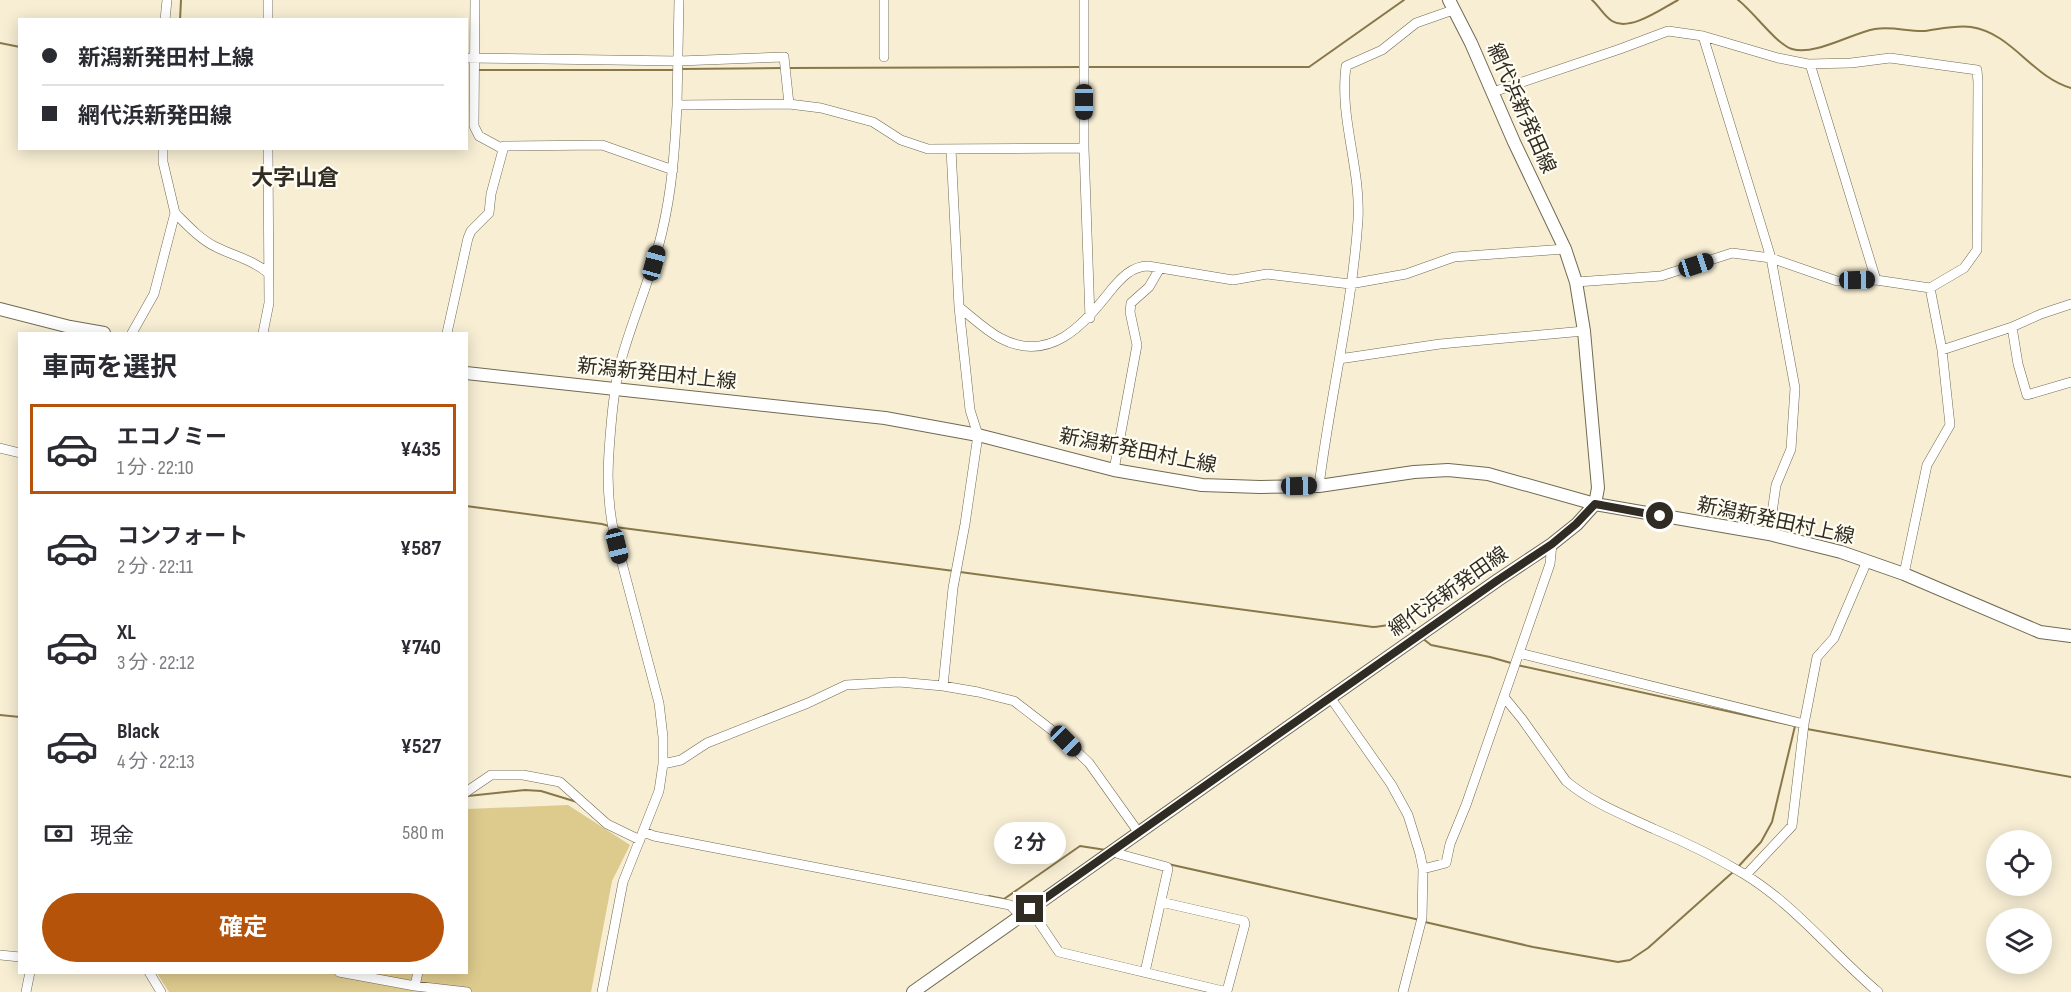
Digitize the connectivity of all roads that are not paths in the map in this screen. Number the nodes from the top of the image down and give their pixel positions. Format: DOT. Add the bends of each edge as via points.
graph roads {
  1 [pos="167,0"];
  2 [pos="268,0"];
  3 [pos="475,0"];
  4 [pos="679,0"];
  5 [pos="884,0"];
  6 [pos="1084,0"];
  7 [pos="1451,5"];
  8 [pos="165,18"];
  9 [pos="268,18"];
  10 [pos="1703,36"];
  11 [pos="884,57"];
  12 [pos="471,58"];
  13 [pos="679,61"];
  14 [pos="1810,64"];
  15 [pos="1493,92"];
  16 [pos="789,104"];
  17 [pos="677,105"];
  18 [pos="1084,148"];
  19 [pos="504,149"];
  20 [pos="951,149"];
  21 [pos="163,150"];
  22 [pos="268,150"];
  23 [pos="673,170"];
  24 [pos="175,213"];
  25 [pos="1565,249"];
  26 [pos="1771,258"];
  27 [pos="1160,268"];
  28 [pos="268,273"];
  29 [pos="1876,280"];
  30 [pos="1576,282"];
  31 [pos="1350,284"];
  32 [pos="1930,288"];
  33 [pos="2071,304"];
  34 [pos="959,307"];
  35 [pos="0,309"];
  36 [pos="1090,318"];
  37 [pos="2012,327"];
  38 [pos="1584,330"];
  39 [pos="98,332"];
  40 [pos="133,332"];
  41 [pos="263,332"];
  42 [pos="447,332"];
  43 [pos="1942,350"];
  44 [pos="1339,359"];
  45 [pos="468,373"];
  46 [pos="2071,382"];
  47 [pos="615,388"];
  48 [pos="978,435"];
  49 [pos="0,448"];
  50 [pos="18,452"];
  51 [pos="1114,470"];
  52 [pos="1319,486"];
  53 [pos="1595,504"];
  54 [pos="1769,534"];
  55 [pos="1552,544"];
  56 [pos="1868,561"];
  57 [pos="1904,574"];
  58 [pos="2071,636"];
  59 [pos="1519,653"];
  60 [pos="943,686"];
  61 [pos="1330,697"];
  62 [pos="1504,698"];
  63 [pos="1804,724"];
  64 [pos="663,764"];
  65 [pos="468,791"];
  66 [pos="1139,833"];
  67 [pos="642,836"];
  68 [pos="1115,850"];
  69 [pos="1423,869"];
  70 [pos="1746,875"];
  71 [pos="1161,902"];
  72 [pos="1026,913"];
  73 [pos="0,955"];
  74 [pos="18,957"];
  75 [pos="1145,972"];
  76 [pos="30,974"];
  77 [pos="150,974"];
  78 [pos="349,974"];
  79 [pos="418,974"];
  80 [pos="415,987"];
  81 [pos="1227,991"];
  82 [pos="26,992"];
  83 [pos="161,992"];
  84 [pos="466,992"];
  85 [pos="602,992"];
  86 [pos="915,992"];
  87 [pos="1403,992"];
  88 [pos="1878,992"];
  1 -- 8 [label="street"];
  2 -- 9 [label="street"];
  3 -- 12 [label="street"];
  4 -- 13 [label="street"];
  5 -- 11 [label="street"];
  6 -- 18 [label="street"];
  7 -- 15 [label="main road, 網代浜新発田線"];
  7 -- 31 [label="street" via="1416,23 1382,50 1346,66 1344,97 1358,218"];
  10 -- 14 [label="street"];
  10 -- 15 [label="street" via="1668,31"];
  10 -- 26 [label="street"];
  12 -- 13 [label="street"];
  12 -- 19 [label="street" via="476,132"];
  13 -- 16 [label="street" via="784,57"];
  13 -- 17 [label="street"];
  14 -- 29 [label="street"];
  14 -- 32 [label="street" via="1890,58 1977,70 1977,250 1964,268"];
  15 -- 25 [label="main road, 網代浜新発田線"];
  16 -- 17 [label="street"];
  16 -- 20 [label="street" via="861,118 919,147"];
  17 -- 23 [label="street"];
  18 -- 20 [label="street"];
  18 -- 36 [label="street"];
  19 -- 23 [label="street" via="602,145"];
  19 -- 42 [label="street" via="489,213 468,238"];
  20 -- 34 [label="street"];
  21 -- 24 [label="street"];
  22 -- 28 [label="street"];
  23 -- 47 [label="street" via="663,230"];
  24 -- 28 [label="street" via="214,246"];
  24 -- 40 [label="street" via="154,294"];
  25 -- 30 [label="main road, 網代浜新発田線"];
  25 -- 31 [label="street" via="1454,257 1406,274"];
  26 -- 29 [label="street" via="1837,280"];
  26 -- 30 [label="street" via="1732,254 1660,276"];
  26 -- 54 [label="street" via="1795,388 1791,449 1776,485"];
  27 -- 31 [label="street" via="1233,280 1267,274"];
  27 -- 36 [label="street" via="1138,266 1131,271"];
  27 -- 51 [label="street" via="1149,287 1131,303 1137,345"];
  28 -- 41 [label="street" via="269,303"];
  29 -- 32 [label="street"];
  30 -- 38 [label="main road, 網代浜新発田線"];
  31 -- 44 [label="street"];
  32 -- 43 [label="street"];
  33 -- 37 [label="street"];
  34 -- 36 [label="street" via="996,336 1032,346 1065,337"];
  34 -- 48 [label="street" via="970,410"];
  35 -- 39 [label="main road"];
  37 -- 43 [label="street"];
  37 -- 46 [label="street" via="2027,395"];
  38 -- 44 [label="street" via="1440,344"];
  38 -- 53 [label="main road, 網代浜新発田線" via="1598,488"];
  43 -- 57 [label="street" via="1950,425 1928,465"];
  44 -- 52 [label="street"];
  45 -- 47 [label="main road, 新潟新発田村上線"];
  47 -- 48 [label="main road, 新潟新発田村上線" via="885,418"];
  47 -- 64 [label="street" via="608,505 659,703"];
  48 -- 51 [label="main road, 新潟新発田村上線"];
  48 -- 60 [label="street" via="953,588"];
  49 -- 50 [label="street"];
  51 -- 52 [label="main road, 新潟新発田村上線" via="1202,485"];
  52 -- 53 [label="main road, 新潟新発田村上線" via="1448,470 1488,474"];
  53 -- 54 [label="main road, 新潟新発田村上線"];
  53 -- 55 [label="main road, 網代浜新発田線"];
  54 -- 56 [label="main road, 新潟新発田村上線"];
  55 -- 59 [label="street" via="1550,564"];
  55 -- 61 [label="main road, 網代浜新発田線"];
  56 -- 57 [label="main road, 新潟新発田村上線"];
  56 -- 63 [label="street" via="1834,638 1817,657"];
  57 -- 58 [label="main road, 新潟新発田村上線" via="2040,632"];
  59 -- 62 [label="street"];
  59 -- 63 [label="street"];
  60 -- 64 [label="street" via="899,682 846,685 707,742 681,760"];
  60 -- 66 [label="street" via="1014,701 1089,763"];
  61 -- 66 [label="main road, 網代浜新発田線"];
  61 -- 69 [label="street" via="1391,783 1408,815"];
  62 -- 69 [label="street" via="1446,863"];
  62 -- 70 [label="street" via="1575,789"];
  63 -- 70 [label="street" via="1792,826"];
  64 -- 67 [label="street"];
  65 -- 67 [label="street" via="491,775 523,775 560,782 607,824"];
  66 -- 68 [label="main road, 網代浜新発田線"];
  67 -- 72 [label="street" via="1010,905"];
  67 -- 85 [label="street" via="623,882"];
  68 -- 71 [label="street" via="1167,867"];
  68 -- 72 [label="main road, 網代浜新発田線"];
  69 -- 87 [label="street" via="1422,918"];
  70 -- 88 [label="street" via="1793,912"];
  71 -- 75 [label="street"];
  71 -- 81 [label="street" via="1244,921"];
  72 -- 75 [label="street" via="1059,952"];
  72 -- 86 [label="main road, 網代浜新発田線"];
  73 -- 74 [label="street"];
  75 -- 81 [label="street"];
  76 -- 82 [label="street"];
  77 -- 83 [label="street"];
  78 -- 80 [label="street"];
  79 -- 80 [label="street"];
  80 -- 84 [label="street"];
}
